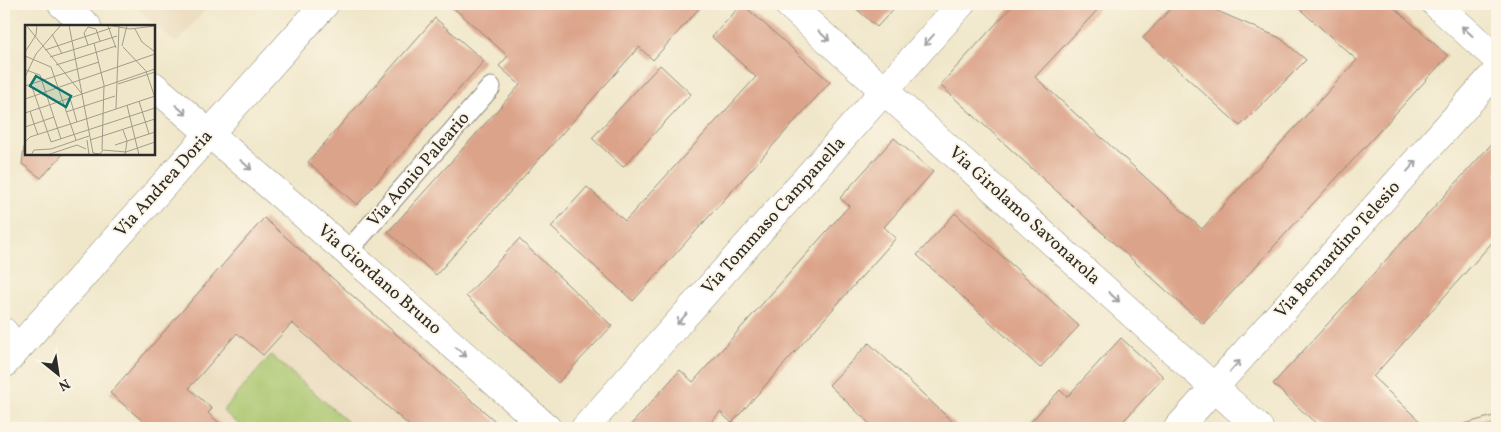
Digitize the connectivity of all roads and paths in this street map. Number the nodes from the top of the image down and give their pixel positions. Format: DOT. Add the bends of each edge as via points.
graph roads {
  1 [pos="62,4"];
  2 [pos="325,4"];
  3 [pos="788,4"];
  4 [pos="962,4"];
  5 [pos="1436,4"];
  6 [pos="86,25"];
  7 [pos="1497,58"];
  8 [pos="1497,71"];
  9 [pos="155,87"];
  10 [pos="491,88"];
  11 [pos="885,90"];
  12 [pos="209,133"];
  13 [pos="347,252"];
  14 [pos="8,349"];
  15 [pos="1215,388"];
  16 [pos="547,428"];
  17 [pos="585,428"];
  18 [pos="1178,428"];
  19 [pos="1259,428"];
  1 -- 6 [label="street"];
  2 -- 12 [label="street, Via Andrea Doria"];
  3 -- 11 [label="street, Via Girolamo Savonarola, one-way"];
  4 -- 11 [label="street, Via Tommaso Campanella, one-way"];
  7 -- 5 [label="street, one-way"];
  15 -- 8 [label="street, Via Bernardino Telesio, one-way"];
  9 -- 12 [label="street, Via Giordano Bruno, one-way"];
  10 -- 13 [label="lane, Via Aonio Paleario"];
  11 -- 15 [label="street, Via Girolamo Savonarola, one-way"];
  11 -- 17 [label="street, Via Tommaso Campanella, one-way"];
  12 -- 13 [label="street, Via Giordano Bruno, one-way"];
  12 -- 14 [label="street, Via Andrea Doria"];
  13 -- 16 [label="street, Via Giordano Bruno, one-way"];
  15 -- 18 [label="street, Via Bernardino Telesio"];
  15 -- 19 [label="street, Via Girolamo Savonarola"];
}
